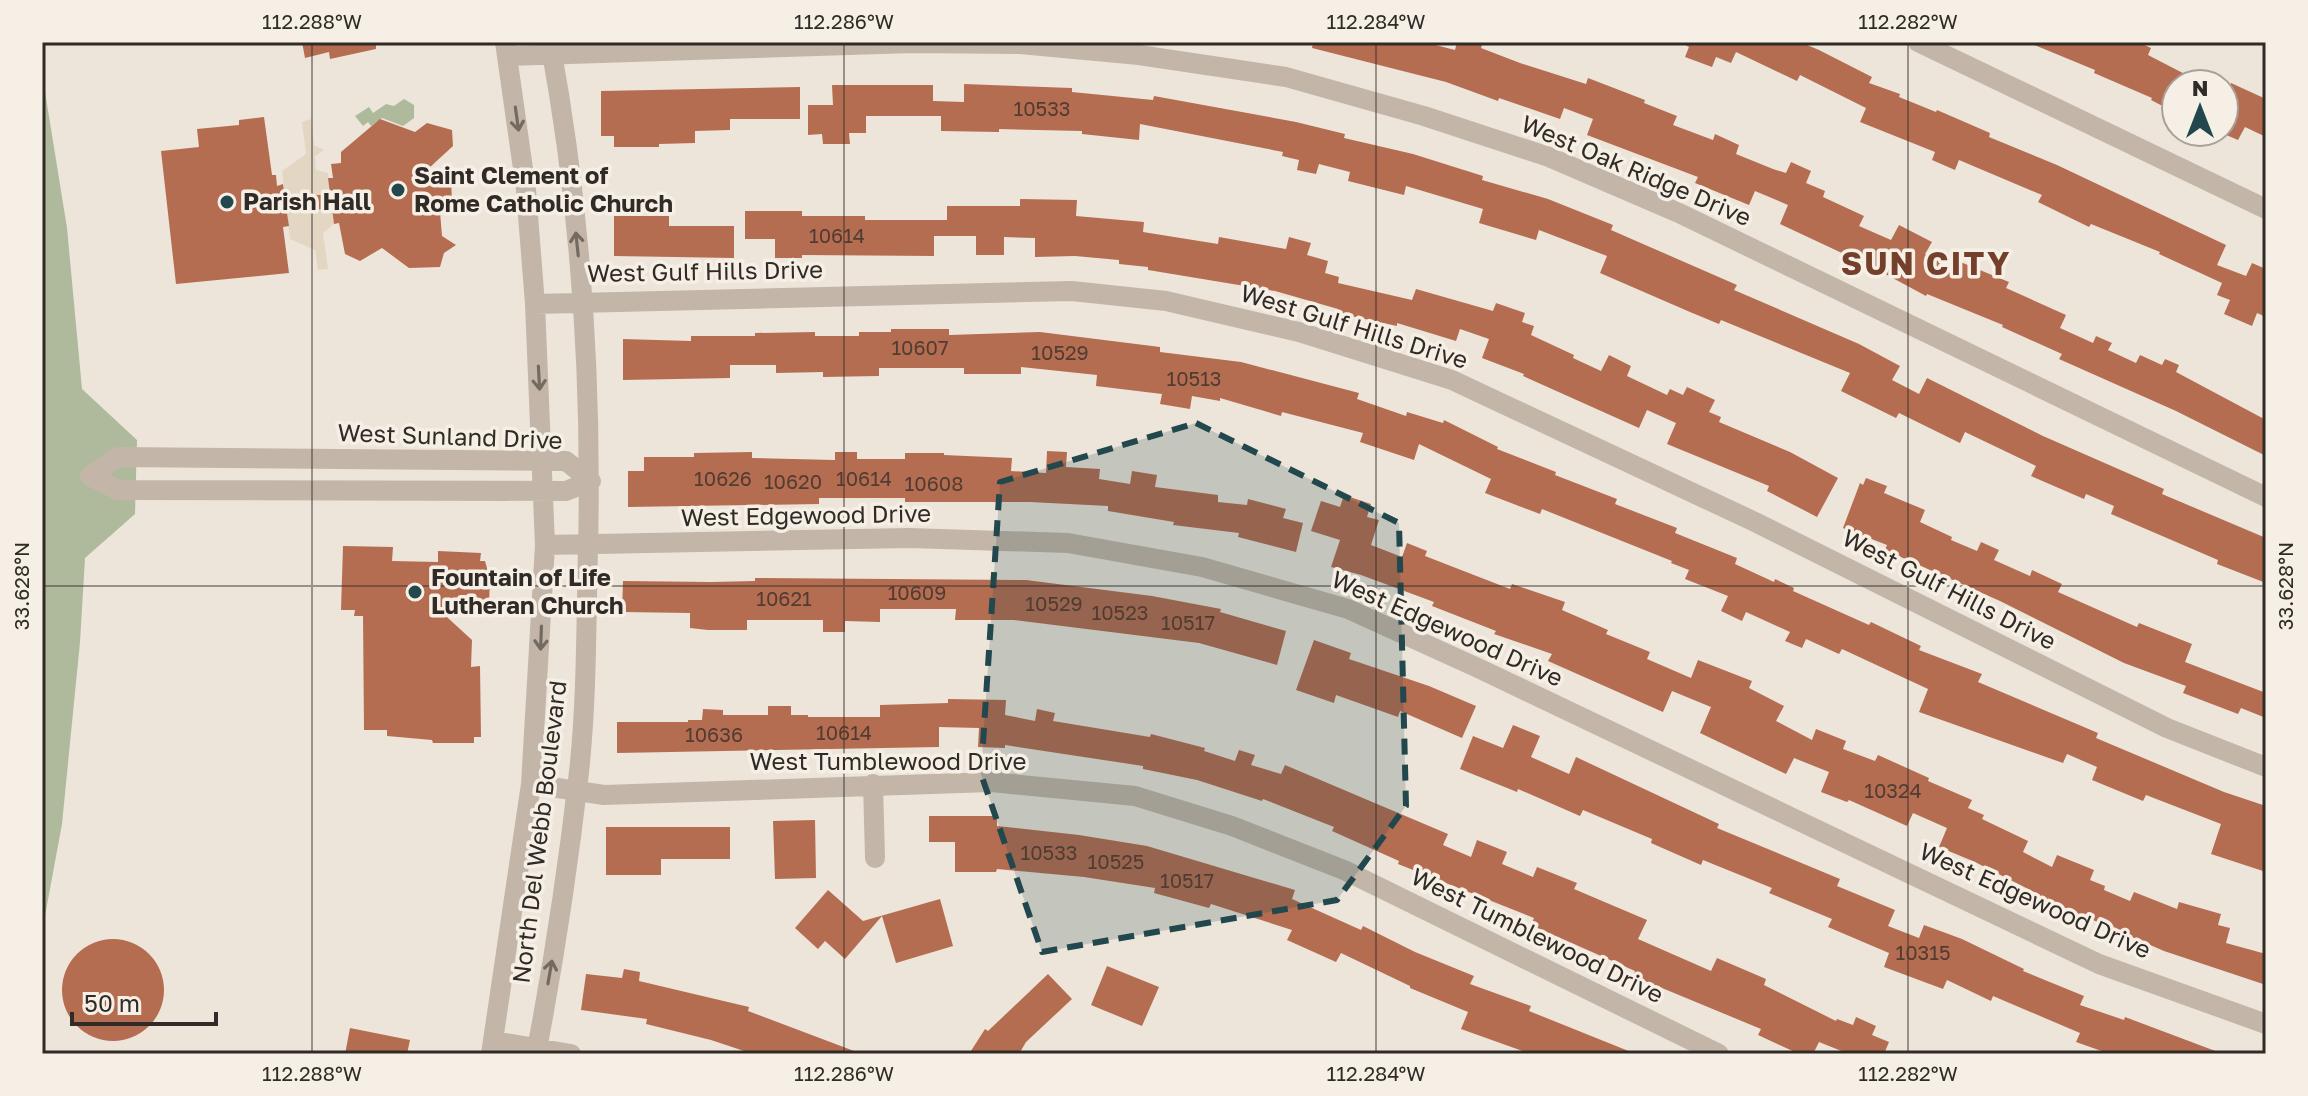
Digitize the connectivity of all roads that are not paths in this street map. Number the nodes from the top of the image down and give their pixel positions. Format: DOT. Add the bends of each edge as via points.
graph roads {
  1 [pos="1918,42"];
  2 [pos="551,48"];
  3 [pos="506,49"];
  4 [pos="2266,209"];
  5 [pos="583,301"];
  6 [pos="535,304"];
  7 [pos="543,461"];
  8 [pos="591,481"];
  9 [pos="543,490"];
  10 [pos="2266,497"];
  11 [pos="545,545"];
  12 [pos="588,546"];
  13 [pos="2266,767"];
  14 [pos="531,784"];
  15 [pos="873,784"];
  16 [pos="576,789"];
  17 [pos="875,858"];
  18 [pos="2266,1024"];
  19 [pos="492,1047"];
  20 [pos="537,1052"];
  21 [pos="571,1054"];
  22 [pos="1719,1054"];
  1 -- 4 [label="street"];
  2 -- 3 [label="street, West Oak Ridge Drive"];
  5 -- 2 [label="street, North Del Webb Boulevard, one-way"];
  2 -- 10 [label="street, West Oak Ridge Drive" via="1020,44 1286,77 1549,157 1679,213"];
  3 -- 6 [label="street, North Del Webb Boulevard, one-way"];
  5 -- 6 [label="street, West Gulf Hills Drive"];
  5 -- 8 [label="street, North Del Webb Boulevard"];
  5 -- 13 [label="street, West Gulf Hills Drive" via="1072,291 1166,301 1299,332 1452,380 1755,522 2167,728"];
  6 -- 7 [label="street, North Del Webb Boulevard, one-way"];
  7 -- 8 [label="street, West Sunland Drive" via="566,461"];
  7 -- 9 [label="street, North Del Webb Boulevard"];
  7 -- 9 [label="street, West Sunland Drive" via="118,457 90,476 118,490"];
  8 -- 9 [label="street, West Sunland Drive" via="566,491"];
  8 -- 12 [label="street, North Del Webb Boulevard"];
  9 -- 11 [label="street, North Del Webb Boulevard"];
  11 -- 12 [label="street, West Edgewood Drive"];
  11 -- 14 [label="street, North Del Webb Boulevard, one-way"];
  12 -- 16 [label="street, North Del Webb Boulevard"];
  12 -- 18 [label="street, West Edgewood Drive" via="909,538 1052,542 1202,567 1348,609 2099,964"];
  14 -- 16 [label="street, West Tumblewood Drive"];
  14 -- 19 [label="street, North Del Webb Boulevard"];
  15 -- 16 [label="street, West Tumblewood Drive" via="604,795"];
  15 -- 17 [label="street"];
  15 -- 22 [label="street, West Tumblewood Drive" via="991,782 1135,796 1232,826 1344,870"];
  20 -- 16 [label="street, North Del Webb Boulevard, one-way"];
  19 -- 20 [label="street"];
  20 -- 21 [label="street"];
}
